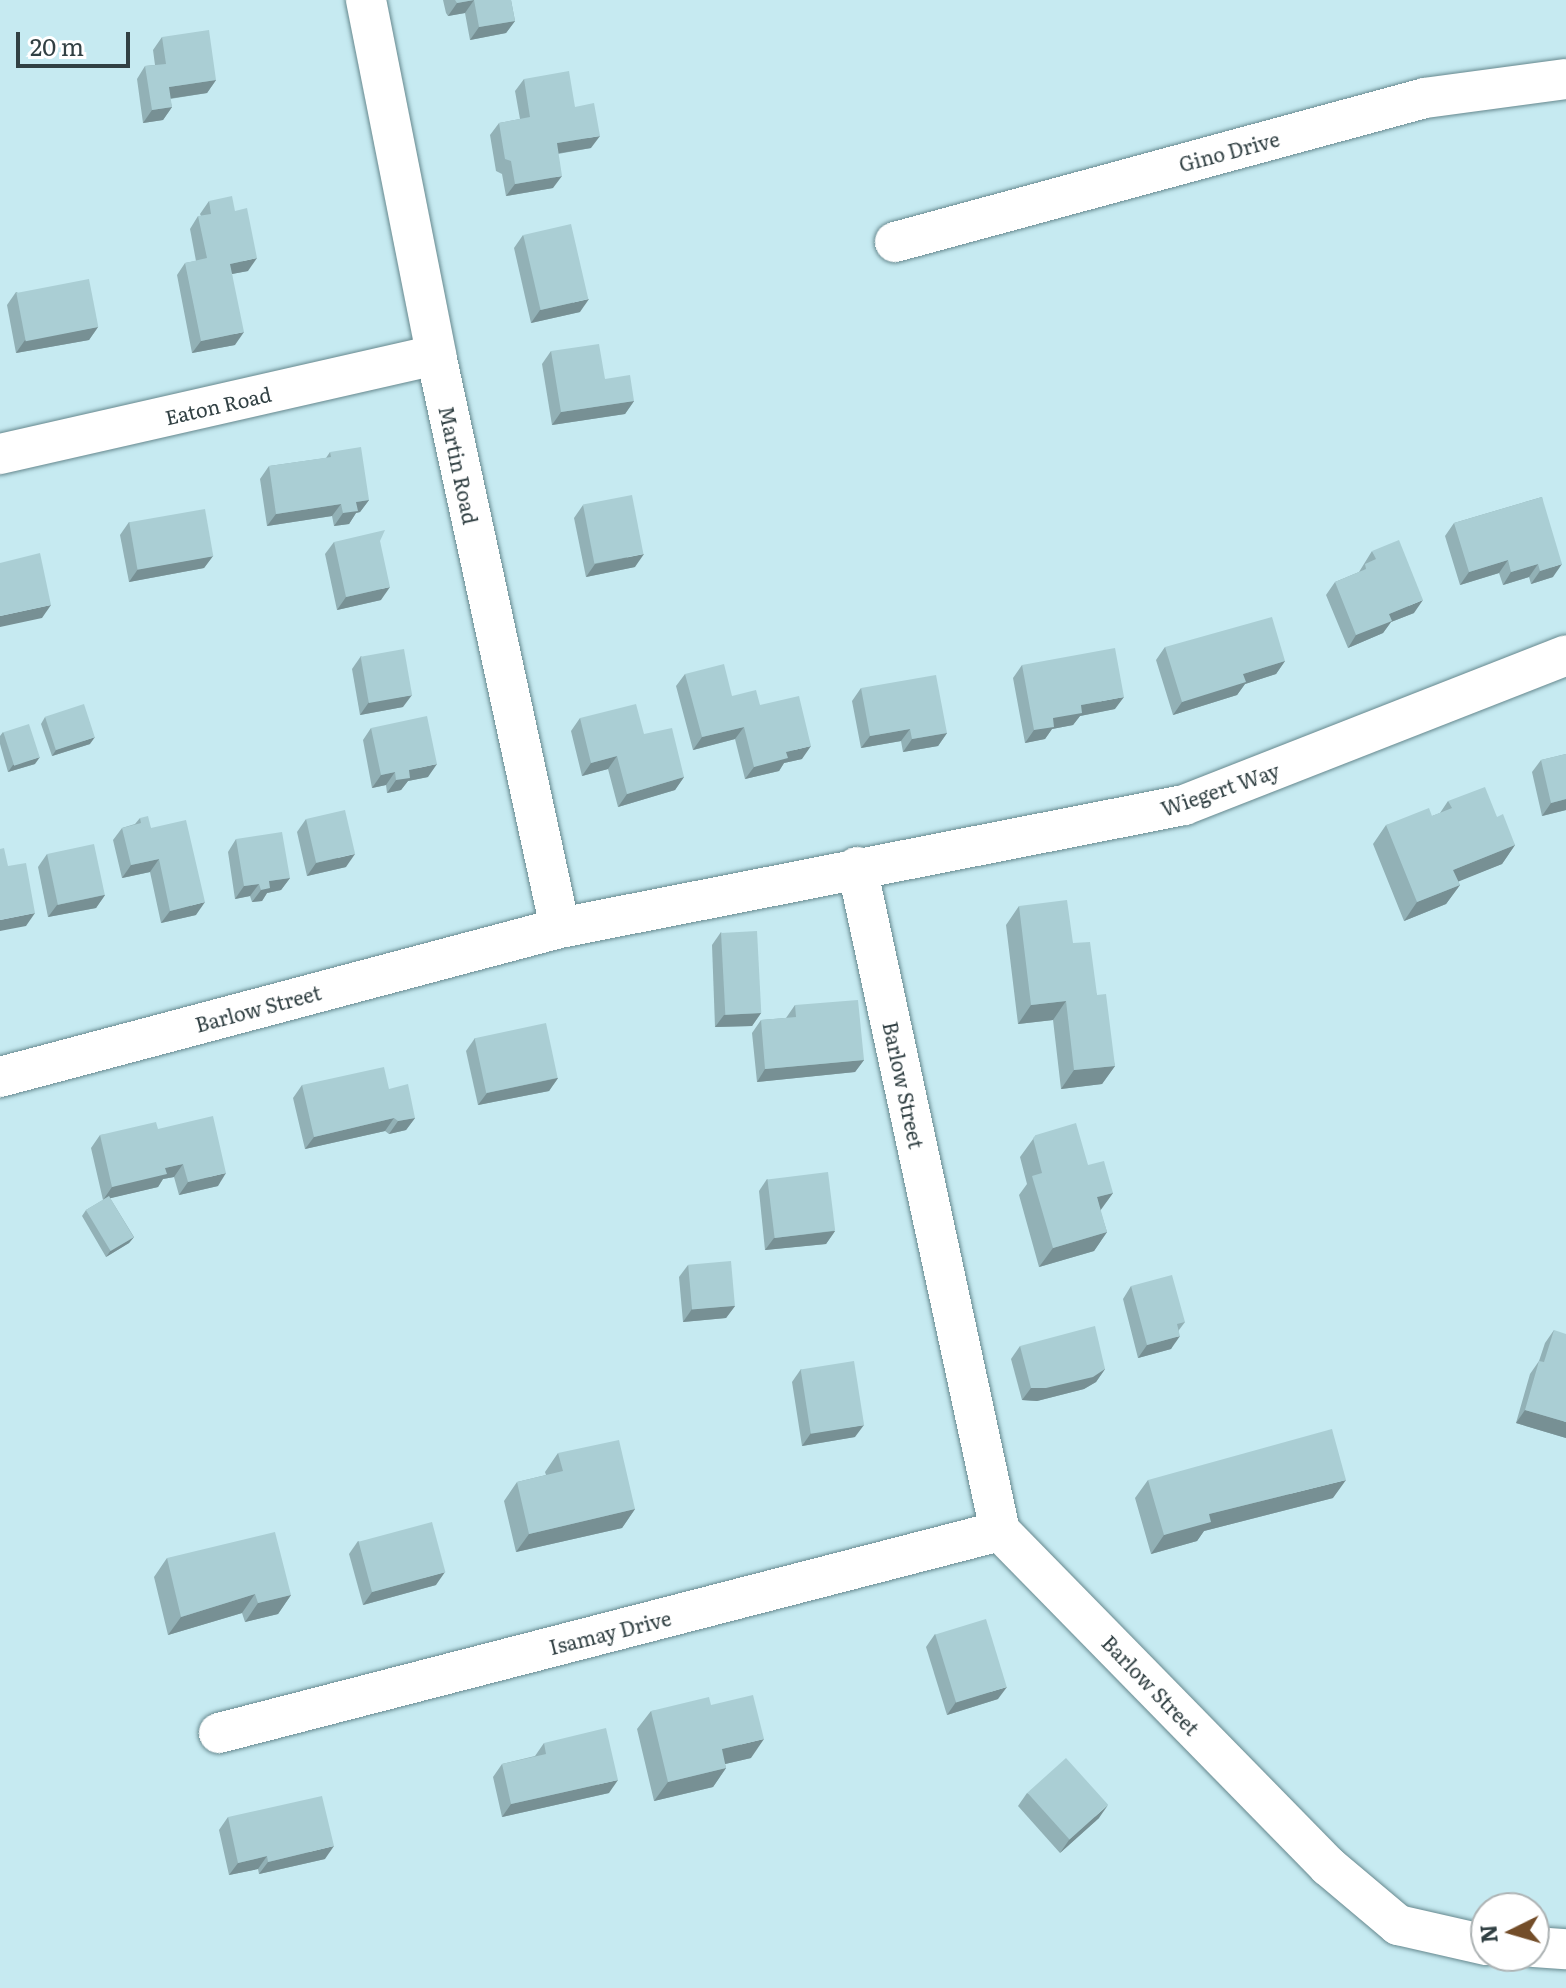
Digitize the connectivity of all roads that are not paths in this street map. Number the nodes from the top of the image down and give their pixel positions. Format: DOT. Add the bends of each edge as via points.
graph roads {
  1 [pos="366,0"];
  2 [pos="1566,79"];
  3 [pos="895,242"];
  4 [pos="436,355"];
  5 [pos="0,454"];
  6 [pos="1566,655"];
  7 [pos="857,867"];
  8 [pos="560,928"];
  9 [pos="0,1077"];
  10 [pos="1000,1531"];
  11 [pos="219,1733"];
  12 [pos="1470,1941"];
  1 -- 4 [label="street, Martin Road"];
  2 -- 3 [label="street, Gino Drive" via="1425,98"];
  4 -- 5 [label="street, Eaton Road"];
  4 -- 8 [label="street, Martin Road"];
  6 -- 7 [label="street, Wiegert Way" via="1184,805"];
  7 -- 8 [label="street, Barlow Street"];
  7 -- 10 [label="street, Barlow Street"];
  8 -- 9 [label="street, Barlow Street"];
  10 -- 11 [label="street, Isamay Drive"];
  10 -- 12 [label="street, Barlow Street" via="1328,1866 1398,1925"];
}
